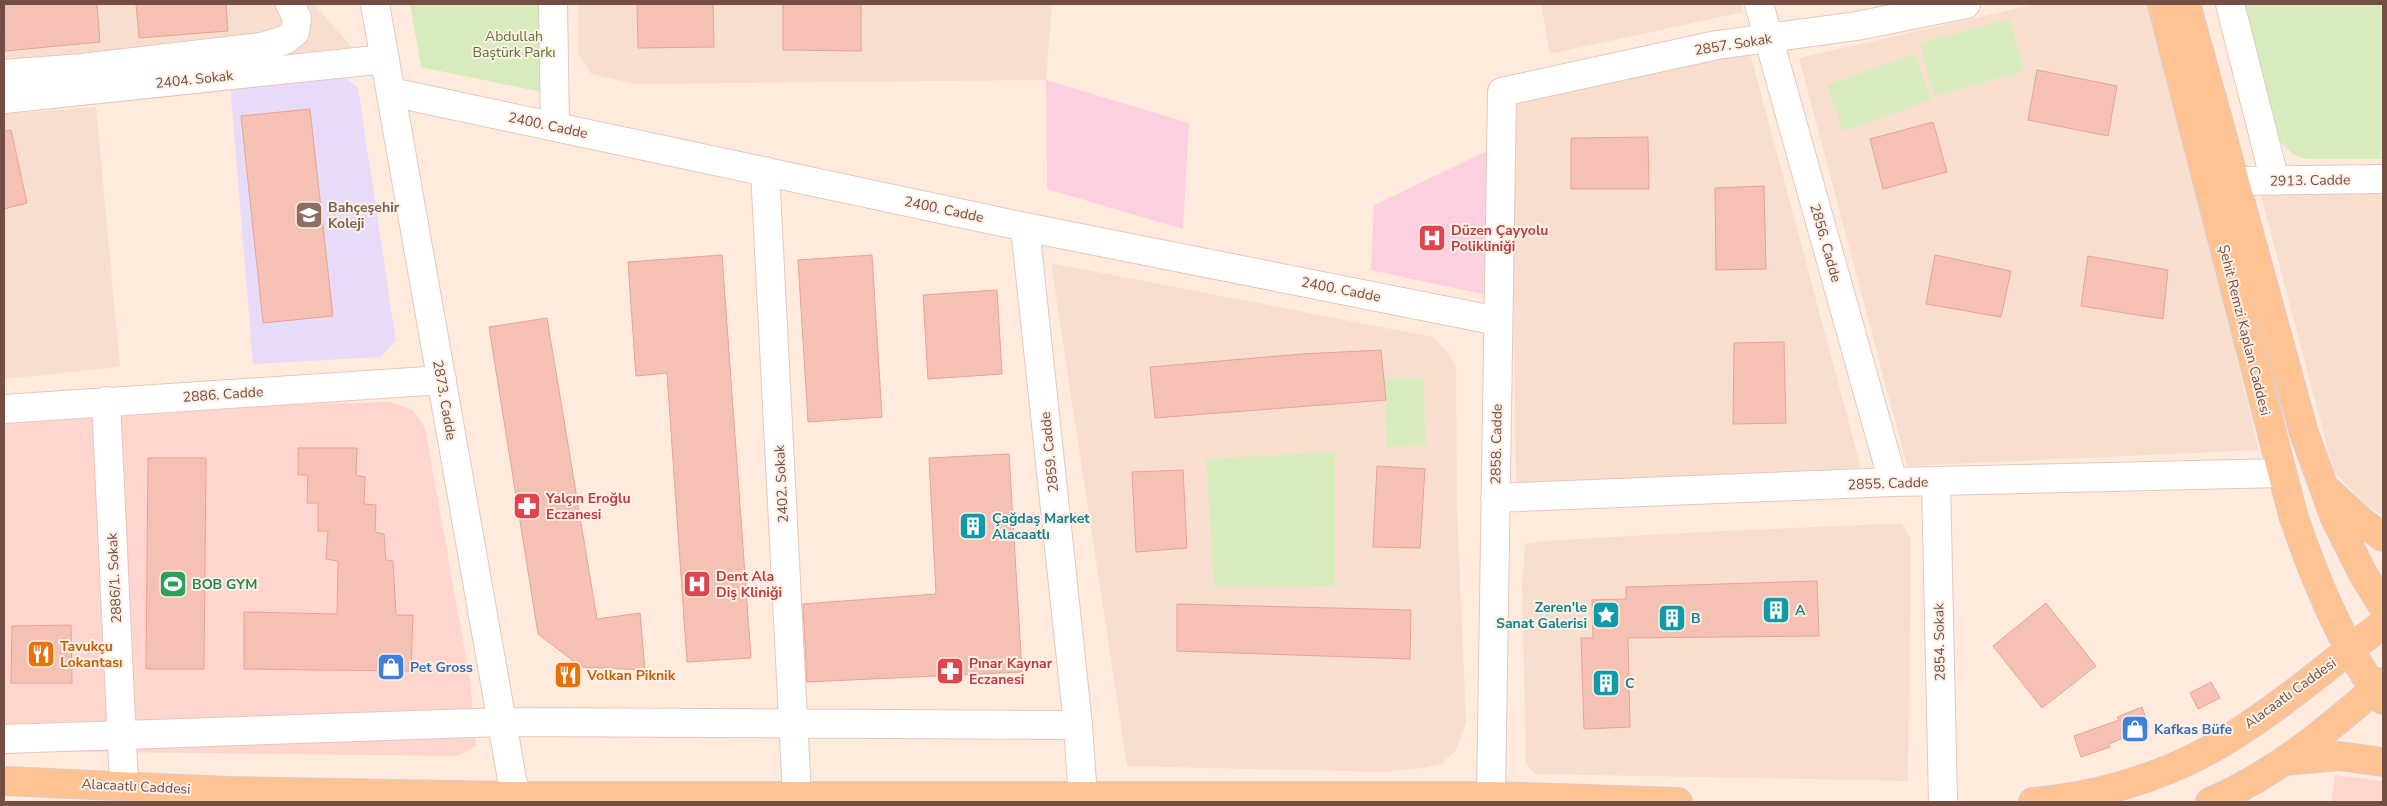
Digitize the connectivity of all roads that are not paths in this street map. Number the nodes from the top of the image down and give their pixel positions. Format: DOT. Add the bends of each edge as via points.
graph roads {
  1 [pos="290,4"];
  2 [pos="375,4"];
  3 [pos="554,4"];
  4 [pos="1759,4"];
  5 [pos="1966,4"];
  6 [pos="2162,4"];
  7 [pos="2186,4"];
  8 [pos="2230,4"];
  9 [pos="1769,38"];
  10 [pos="385,59"];
  11 [pos="4,74"];
  12 [pos="391,92"];
  13 [pos="1502,92"];
  14 [pos="4,99"];
  15 [pos="554,126"];
  16 [pos="765,171"];
  17 [pos="2383,179"];
  18 [pos="2236,181"];
  19 [pos="2275,181"];
  20 [pos="1025,227"];
  21 [pos="1498,321"];
  22 [pos="442,380"];
  23 [pos="106,401"];
  24 [pos="4,409"];
  25 [pos="2282,473"];
  26 [pos="1936,481"];
  27 [pos="1893,482"];
  28 [pos="2320,483"];
  29 [pos="1496,498"];
  30 [pos="2383,537"];
  31 [pos="2383,606"];
  32 [pos="2383,624"];
  33 [pos="2350,648"];
  34 [pos="2380,690"];
  35 [pos="502,722"];
  36 [pos="794,723"];
  37 [pos="1078,725"];
  38 [pos="121,734"];
  39 [pos="4,739"];
  40 [pos="2283,762"];
  41 [pos="2383,762"];
  42 [pos="4,781"];
  43 [pos="124,785"];
  44 [pos="66,793"];
  45 [pos="515,796"];
  46 [pos="798,796"];
  47 [pos="1491,796"];
  48 [pos="1084,798"];
  49 [pos="1678,802"];
  50 [pos="1944,802"];
  51 [pos="2033,802"];
  52 [pos="2210,802"];
  1 -- 11 [label="street" via="297,18 295,32 285,40 262,47"];
  2 -- 10 [label="street, 2873. Cadde"];
  3 -- 15 [label="street"];
  4 -- 9 [label="street, 2856. Cadde"];
  5 -- 9 [label="street, 2857. Sokak" via="1857,26"];
  6 -- 25 [label="main road, Şehit Remzi Kaplan Caddesi"];
  7 -- 18 [label="main road, Şehit Remzi Kaplan Caddesi"];
  8 -- 19 [label="street"];
  9 -- 13 [label="street, 2857. Sokak" via="1689,51"];
  9 -- 27 [label="street, 2856. Cadde"];
  10 -- 12 [label="street, 2873. Cadde"];
  10 -- 14 [label="street, 2404. Sokak"];
  12 -- 15 [label="street, 2400. Cadde"];
  12 -- 22 [label="street, 2873. Cadde"];
  13 -- 21 [label="street, 2858. Cadde"];
  15 -- 16 [label="street, 2400. Cadde"];
  16 -- 20 [label="street, 2400. Cadde"];
  16 -- 36 [label="street, 2402. Sokak"];
  17 -- 19 [label="street, 2913. Cadde"];
  18 -- 19 [label="street, 2913. Cadde"];
  18 -- 28 [label="main road, Şehit Remzi Kaplan Caddesi"];
  20 -- 21 [label="street, 2400. Cadde"];
  20 -- 37 [label="street, 2859. Cadde"];
  21 -- 29 [label="street, 2858. Cadde"];
  22 -- 23 [label="street, 2886. Cadde"];
  22 -- 35 [label="street, 2873. Cadde"];
  23 -- 24 [label="street, 2886. Cadde"];
  23 -- 38 [label="street, 2886/1. Sokak"];
  25 -- 26 [label="street, 2855. Cadde"];
  25 -- 33 [label="main road, Şehit Remzi Kaplan Caddesi" via="2303,543"];
  26 -- 27 [label="street, 2855. Cadde"];
  26 -- 50 [label="street, 2854. Sokak"];
  27 -- 29 [label="street, 2855. Cadde"];
  28 -- 30 [label="main road"];
  28 -- 31 [label="main road, Şehit Remzi Kaplan Caddesi" via="2349,547"];
  29 -- 47 [label="street, 2858. Cadde"];
  32 -- 33 [label="main road, Alacaatlı Caddesi"];
  33 -- 34 [label="main road, Şehit Remzi Kaplan Caddesi"];
  33 -- 51 [label="main road, Alacaatlı Caddesi" via="2273,708 2211,749 2127,783 2066,799"];
  34 -- 40 [label="main road"];
  35 -- 36 [label="street"];
  35 -- 38 [label="street"];
  35 -- 45 [label="street, 2873. Cadde"];
  36 -- 37 [label="street"];
  36 -- 46 [label="street, 2402. Sokak"];
  37 -- 48 [label="street, 2859. Cadde"];
  38 -- 39 [label="street"];
  38 -- 43 [label="street, 2886/1. Sokak"];
  40 -- 41 [label="main road" via="2339,756"];
  40 -- 52 [label="main road" via="2239,789"];
  42 -- 44 [label="main road, Alacaatlı Caddesi"];
  43 -- 44 [label="main road, Alacaatlı Caddesi"];
  43 -- 45 [label="main road, Alacaatlı Caddesi" via="227,791"];
  45 -- 46 [label="main road, Alacaatlı Caddesi"];
  46 -- 48 [label="main road, Alacaatlı Caddesi"];
  47 -- 48 [label="main road, Alacaatlı Caddesi"];
  47 -- 49 [label="main road, Alacaatlı Caddesi"];
}
